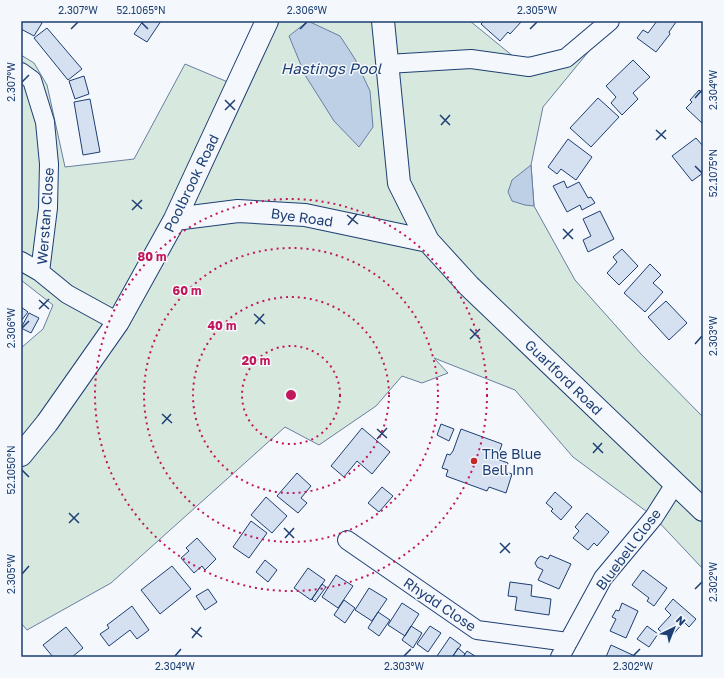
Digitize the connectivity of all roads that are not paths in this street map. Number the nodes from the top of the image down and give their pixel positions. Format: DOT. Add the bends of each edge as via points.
graph roads {
  1 [pos="267,21"];
  2 [pos="383,21"];
  3 [pos="610,21"];
  4 [pos="387,64"];
  5 [pos="21,72"];
  6 [pos="175,219"];
  7 [pos="428,241"];
  8 [pos="21,261"];
  9 [pos="40,272"];
  10 [pos="118,322"];
  11 [pos="21,455"];
  12 [pos="675,484"];
  13 [pos="703,510"];
  14 [pos="347,540"];
  15 [pos="564,649"];
  1 -- 6 [label="main road, Poolbrook Road"];
  2 -- 4 [label="main road, Guarlford Road"];
  3 -- 4 [label="street" via="566,58 530,67 471,59"];
  4 -- 7 [label="main road, Guarlford Road" via="399,183"];
  5 -- 9 [label="street, Werstan Close" via="32,80 45,122 49,164 48,208"];
  6 -- 7 [label="main road, Bye Road" via="238,211 304,215"];
  6 -- 10 [label="main road, Poolbrook Road"];
  7 -- 12 [label="main road, Guarlford Road" via="469,286"];
  8 -- 9 [label="street, Werstan Close"];
  9 -- 10 [label="street, Werstan Close" via="67,294"];
  10 -- 11 [label="main road, Poolbrook Road" via="47,423"];
  12 -- 13 [label="main road, Guarlford Road"];
  12 -- 15 [label="street, Bluebell Close" via="654,517 602,578"];
  14 -- 15 [label="street, Rhydd Close" via="477,630"];
}
